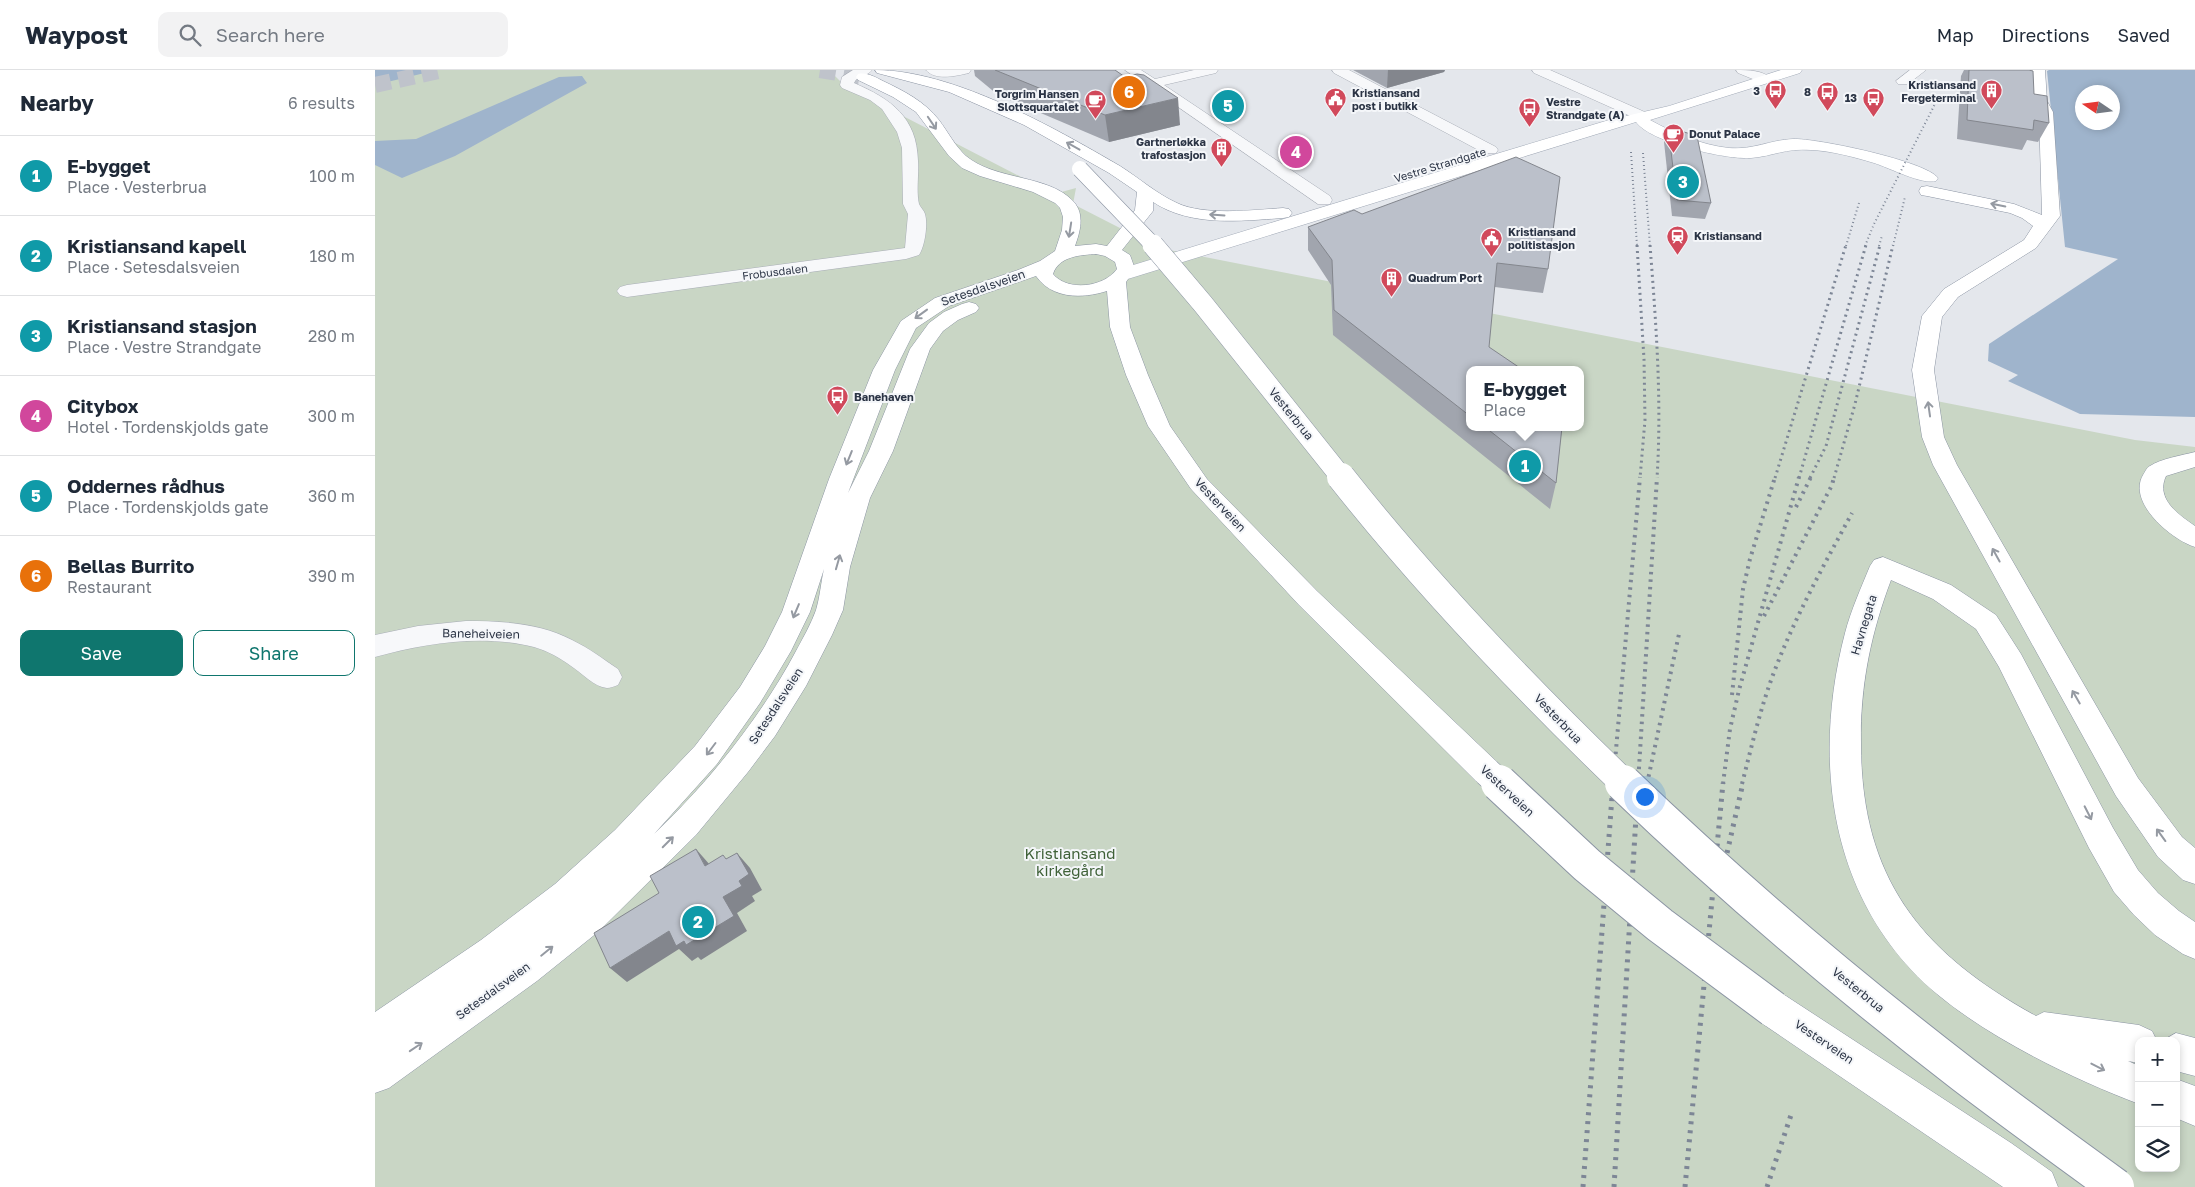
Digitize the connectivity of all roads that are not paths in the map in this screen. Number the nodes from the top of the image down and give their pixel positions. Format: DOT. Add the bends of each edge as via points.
graph roads {
  1 [pos="882,70"];
  2 [pos="934,70"];
  3 [pos="964,70"];
  4 [pos="1132,70"];
  5 [pos="1211,70"];
  6 [pos="1339,70"];
  7 [pos="1539,70"];
  8 [pos="1795,70"];
  9 [pos="1919,70"];
  10 [pos="2038,70"];
  11 [pos="1755,73"];
  12 [pos="864,74"];
  13 [pos="1903,81"];
  14 [pos="1153,84"];
  15 [pos="930,98"];
  16 [pos="1634,113"];
  17 [pos="1490,150"];
  18 [pos="1145,192"];
  19 [pos="1324,200"];
  20 [pos="1283,213"];
  21 [pos="2042,224"];
  22 [pos="1115,254"];
  23 [pos="1055,259"];
  24 [pos="1120,278"];
  25 [pos="1070,289"];
  26 [pos="627,291"];
  27 [pos="1120,327"];
  28 [pos="2195,459"];
  29 [pos="2195,538"];
  30 [pos="375,646"];
  31 [pos="608,677"];
  32 [pos="2195,869"];
  33 [pos="2195,942"];
  34 [pos="2023,1029"];
  35 [pos="375,1034"];
  36 [pos="2135,1043"];
  37 [pos="2180,1053"];
  38 [pos="2195,1057"];
  39 [pos="375,1074"];
  40 [pos="2135,1083"];
  41 [pos="2180,1100"];
  42 [pos="2195,1106"];
  43 [pos="1997,1157"];
  44 [pos="2037,1187"];
  45 [pos="2058,1187"];
  46 [pos="2116,1187"];
  18 -- 1 [label="main road, one-way" via="1115,170 998,107 954,89"];
  1 -- 46 [label="main road, Vesterbrua, bridge" via="995,112 1043,138 1072,164 1165,259 1384,529 1463,620 1579,741 1698,853 1825,963 1963,1073"];
  2 -- 3 [label="street" via="943,73"];
  4 -- 14 [label="street"];
  5 -- 14 [label="street"];
  6 -- 17 [label="street"];
  7 -- 16 [label="street"];
  8 -- 11 [label="main road, Vestre Strandgate"];
  9 -- 13 [label="street"];
  10 -- 21 [label="main road" via="2040,101 2046,112 2051,216"];
  11 -- 16 [label="main road, Vestre Strandgate" via="1673,109"];
  12 -- 15 [label="main road"];
  12 -- 23 [label="main road, one-way" via="916,105 929,117 955,156 965,163 985,173 1044,191 1068,206 1072,226"];
  12 -- 26 [label="street, Frobusdalen" via="852,75 847,85 887,106 903,125 910,148 911,204 917,214 913,251"];
  14 -- 19 [label="street"];
  16 -- 17 [label="main road, Vestre Strandgate"];
  21 -- 16 [label="main road, one-way" via="2014,209 1928,184 1886,161 1807,144 1741,154 1698,145 1651,127"];
  16 -- 24 [label="main road, Vestre Strandgate"];
  17 -- 19 [label="main road, Vestre Strandgate"];
  20 -- 18 [label="main road, one-way" via="1240,216 1190,213 1173,208"];
  18 -- 22 [label="main road" via="1144,211"];
  19 -- 20 [label="main road, Vestre Strandgate"];
  20 -- 22 [label="main road, Vestre Strandgate" via="1190,241"];
  32 -- 21 [label="main road, one-way" via="2170,847 2127,787 1945,466 1933,437 1923,370 1932,316 1951,293 2030,244 2039,234"];
  22 -- 23 [label="main road, Setesdalsveien" via="1088,249"];
  22 -- 24 [label="main road, Vesterveien" via="1126,264"];
  23 -- 25 [label="main road, Vesterveien" via="1044,274"];
  23 -- 35 [label="main road, Setesdalsveien, one-way" via="999,283 942,302 917,317 902,333 841,479 805,586 777,651 751,695 694,769 627,840 567,895 494,952"];
  24 -- 25 [label="main road, Vestre Strandgate" via="1103,287"];
  24 -- 27 [label="main road, Vesterveien"];
  25 -- 27 [label="main road, Vesterveien"];
  39 -- 25 [label="main road, Setesdalsveien, one-way" via="524,969 586,920 685,825 764,727 796,678 829,610 837,567 857,498 881,451 920,349 929,334 951,316 997,297 1037,290"];
  27 -- 43 [label="main road, Vesterveien, bridge" via="1159,426 1199,484 1308,598 1487,772 1594,871 1660,925 1773,1009"];
  28 -- 29 [label="main road" via="2158,471 2152,481 2151,493 2158,509"];
  30 -- 31 [label="street, Baneheiveien" via="426,634 510,633 537,637 558,645"];
  34 -- 33 [label="main road, Havnegata, one-way" via="1967,995 1917,949 1877,892 1853,828 1845,743 1849,686 1859,632 1883,566 1942,592 1986,622 2011,662 2126,881 2167,923"];
  34 -- 36 [label="main road"];
  34 -- 40 [label="main road, one-way"];
  37 -- 38 [label="main road"];
  41 -- 42 [label="main road"];
  43 -- 44 [label="main road, Vesterveien"];
  43 -- 45 [label="main road, Vesterveien"];
}
